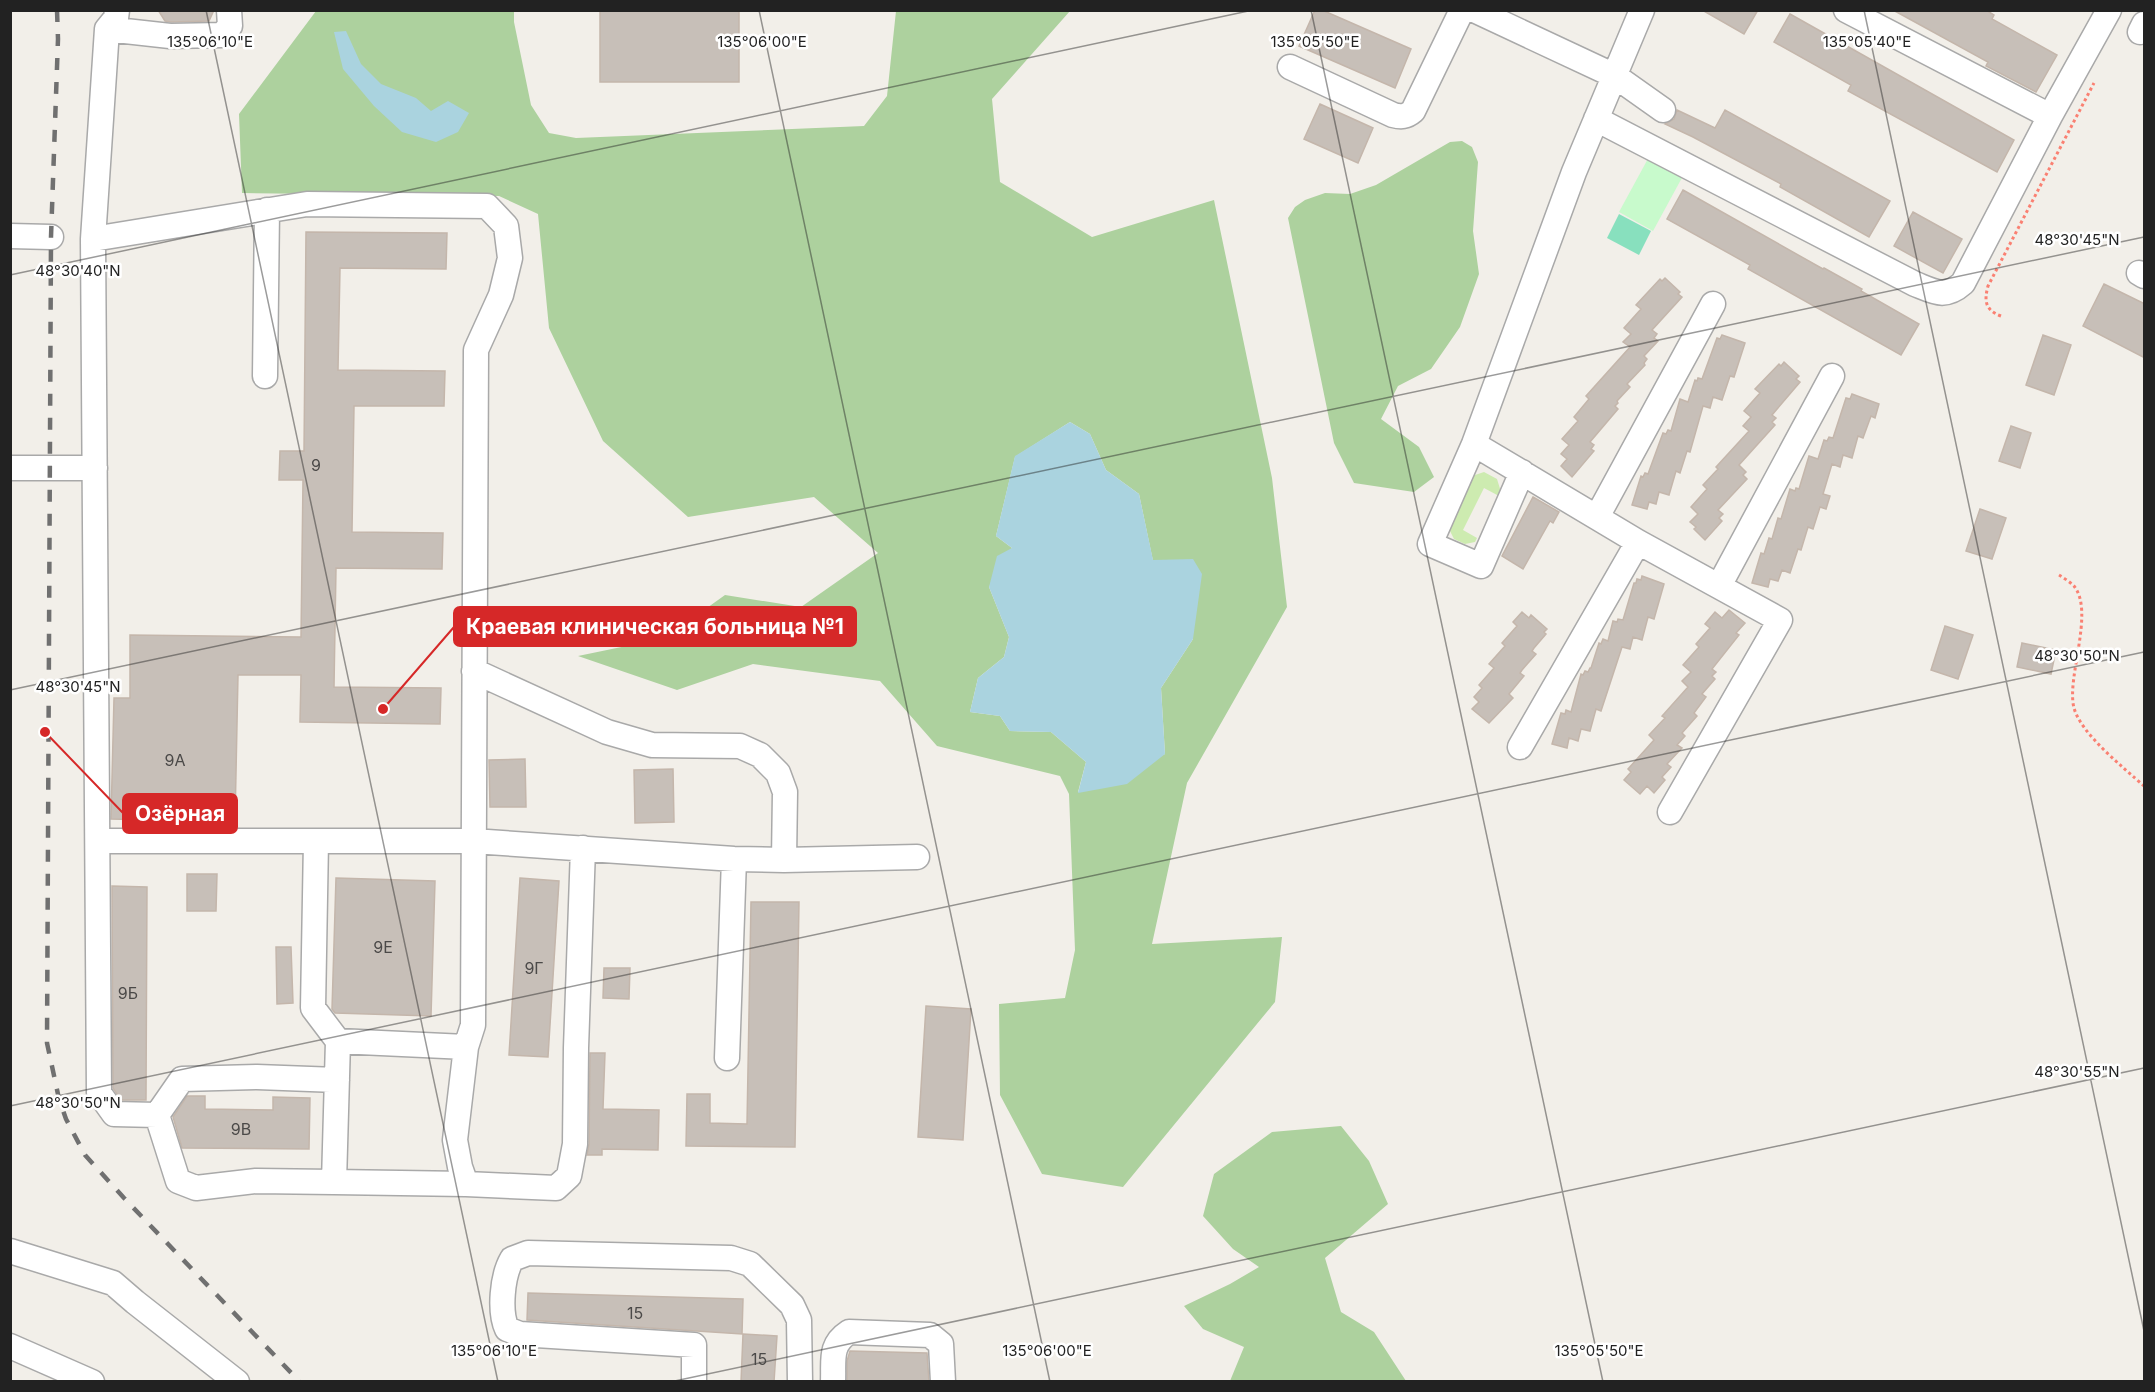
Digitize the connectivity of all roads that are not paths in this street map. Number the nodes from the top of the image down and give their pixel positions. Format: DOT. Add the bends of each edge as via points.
graph roads {
  1 [pos="228,10"];
  2 [pos="1462,10"];
  3 [pos="1474,10"];
  4 [pos="1642,10"];
  5 [pos="1846,10"];
  6 [pos="2109,10"];
  7 [pos="112,20"];
  8 [pos="1290,67"];
  9 [pos="1615,76"];
  10 [pos="1663,110"];
  11 [pos="2050,116"];
  12 [pos="1596,119"];
  13 [pos="267,210"];
  14 [pos="10,236"];
  15 [pos="51,237"];
  16 [pos="93,239"];
  17 [pos="1713,304"];
  18 [pos="265,376"];
  19 [pos="1832,376"];
  20 [pos="1474,444"];
  21 [pos="10,468"];
  22 [pos="95,468"];
  23 [pos="1522,472"];
  24 [pos="1597,517"];
  25 [pos="1638,542"];
  26 [pos="1719,586"];
  27 [pos="474,671"];
  28 [pos="1520,747"];
  29 [pos="1670,812"];
  30 [pos="98,841"];
  31 [pos="316,841"];
  32 [pos="473,841"];
  33 [pos="583,848"];
  34 [pos="917,856"];
  35 [pos="734,859"];
  36 [pos="784,860"];
  37 [pos="338,1041"];
  38 [pos="466,1047"];
  39 [pos="727,1058"];
  40 [pos="337,1080"];
  41 [pos="158,1114"];
  42 [pos="334,1182"];
  43 [pos="466,1184"];
  44 [pos="10,1251"];
  45 [pos="10,1346"];
  46 [pos="92,1382"];
  47 [pos="237,1382"];
  48 [pos="694,1382"];
  49 [pos="800,1382"];
  50 [pos="834,1382"];
  51 [pos="943,1382"];
  1 -- 7 [label="lane" via="230,26 222,35 170,36"];
  2 -- 8 [label="lane" via="1408,115 1393,115"];
  3 -- 9 [label="lane"];
  4 -- 9 [label="lane"];
  5 -- 11 [label="lane"];
  6 -- 11 [label="lane"];
  7 -- 16 [label="lane"];
  9 -- 10 [label="lane"];
  9 -- 12 [label="lane"];
  11 -- 12 [label="lane" via="1963,283 1953,291 1937,293"];
  12 -- 20 [label="lane"];
  13 -- 16 [label="lane"];
  13 -- 18 [label="lane"];
  13 -- 27 [label="lane" via="307,204 487,206 506,226 510,258 501,295 476,350"];
  14 -- 15 [label="lane"];
  16 -- 22 [label="lane"];
  17 -- 24 [label="lane"];
  19 -- 26 [label="lane"];
  20 -- 23 [label="lane"];
  20 -- 23 [label="lane" via="1430,544 1481,566"];
  21 -- 22 [label="lane"];
  22 -- 30 [label="lane"];
  23 -- 24 [label="lane"];
  24 -- 25 [label="lane"];
  25 -- 26 [label="lane"];
  25 -- 28 [label="lane"];
  26 -- 29 [label="lane" via="1780,620"];
  27 -- 32 [label="lane"];
  27 -- 36 [label="lane" via="607,732 652,745 740,746 760,756 778,772 785,792"];
  30 -- 31 [label="lane"];
  30 -- 41 [label="lane" via="99,1093 114,1114"];
  31 -- 32 [label="lane"];
  31 -- 37 [label="lane" via="313,1008"];
  32 -- 33 [label="lane"];
  32 -- 38 [label="lane" via="474,1025"];
  33 -- 35 [label="lane"];
  33 -- 43 [label="lane" via="575,1144 569,1176 556,1188"];
  34 -- 36 [label="lane"];
  35 -- 36 [label="lane"];
  35 -- 39 [label="lane"];
  37 -- 38 [label="lane"];
  37 -- 40 [label="lane"];
  38 -- 43 [label="lane" via="455,1140"];
  40 -- 41 [label="lane" via="182,1079"];
  40 -- 42 [label="lane"];
  41 -- 42 [label="lane" via="178,1181 187,1185 196,1188 256,1181"];
  42 -- 43 [label="lane"];
  44 -- 47 [label="lane" via="113,1283"];
  45 -- 46 [label="lane"];
  48 -- 49 [label="lane" via="694,1345 520,1334 507,1329 502,1318 506,1269 512,1259 528,1253 731,1258 750,1264 792,1305 799,1320"];
  50 -- 51 [label="lane" via="834,1350 838,1339 849,1332 930,1335 941,1344"];
}
